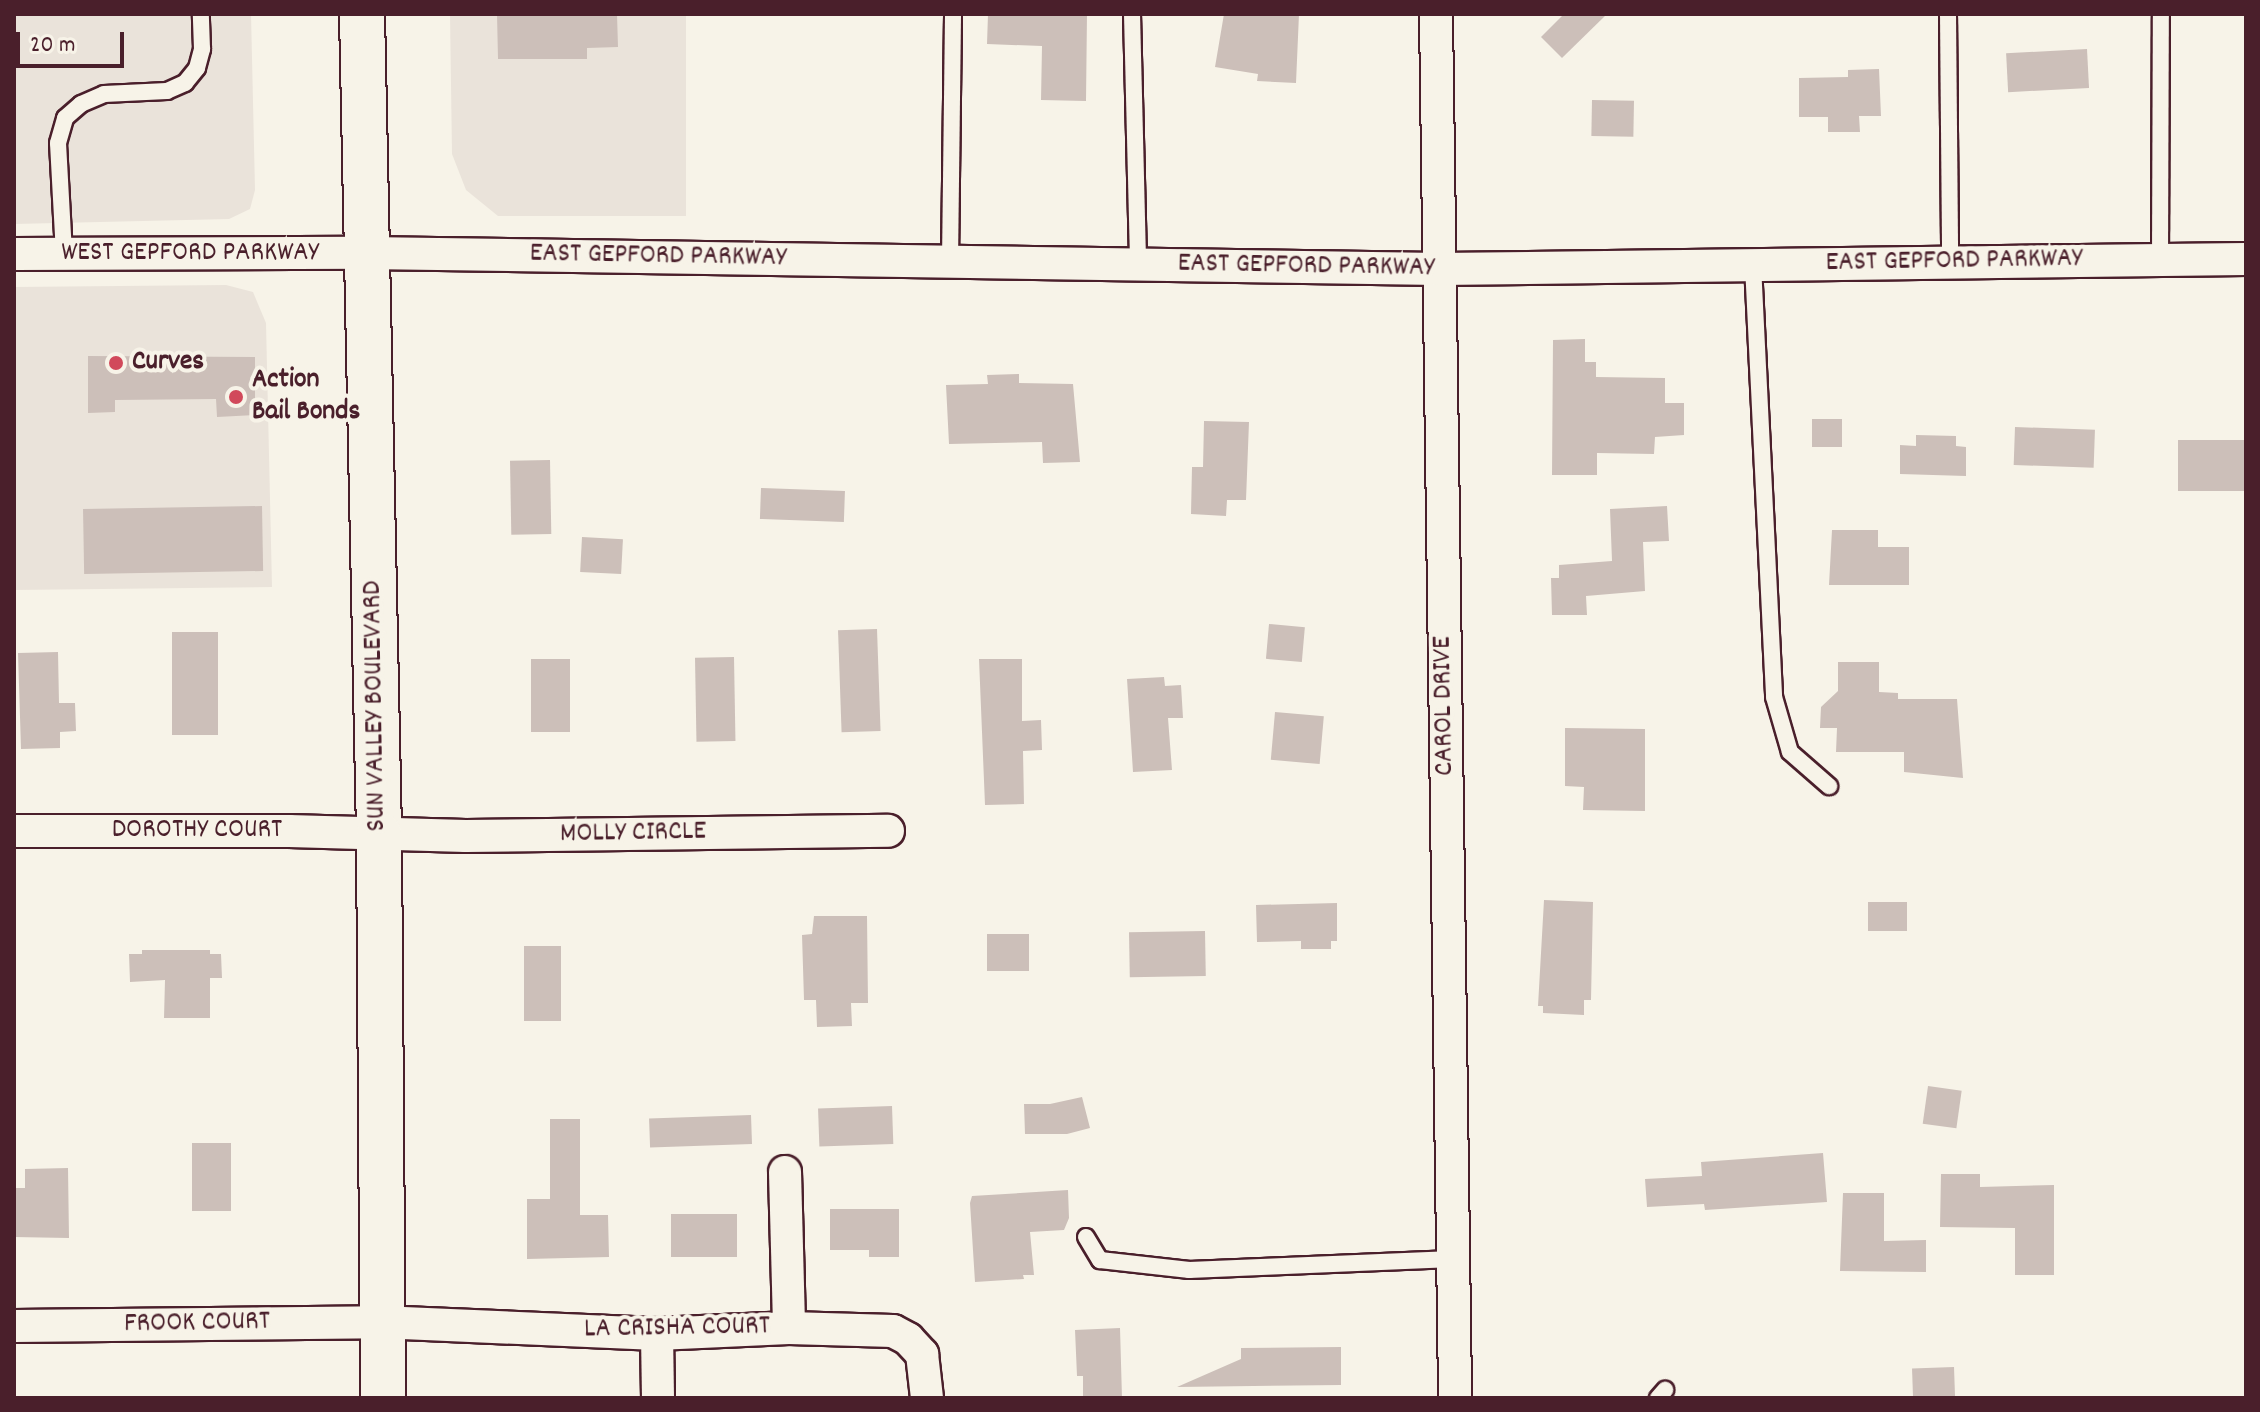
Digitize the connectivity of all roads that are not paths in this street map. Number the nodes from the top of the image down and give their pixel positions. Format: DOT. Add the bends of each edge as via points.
graph roads {
  1 [pos="201,14"];
  2 [pos="362,14"];
  3 [pos="953,14"];
  4 [pos="1132,14"];
  5 [pos="1436,14"];
  6 [pos="1948,14"];
  7 [pos="2161,14"];
  8 [pos="366,253"];
  9 [pos="14,254"];
  10 [pos="64,254"];
  11 [pos="2246,259"];
  12 [pos="2160,260"];
  13 [pos="950,262"];
  14 [pos="1950,262"];
  15 [pos="1138,265"];
  16 [pos="1753,265"];
  17 [pos="1439,269"];
  18 [pos="1829,786"];
  19 [pos="14,831"];
  20 [pos="888,831"];
  21 [pos="379,834"];
  22 [pos="785,1172"];
  23 [pos="1086,1237"];
  24 [pos="1453,1259"];
  25 [pos="380,1322"];
  26 [pos="14,1326"];
  27 [pos="789,1328"];
  28 [pos="657,1334"];
  29 [pos="383,1398"];
  30 [pos="658,1398"];
  31 [pos="927,1398"];
  32 [pos="1455,1398"];
  1 -- 10 [label="lane" via="202,49 197,68 185,83 167,91 104,94 65,118 58,143"];
  2 -- 8 [label="main road, SUN VALLEY BOULEVARD"];
  3 -- 13 [label="lane"];
  4 -- 15 [label="lane"];
  5 -- 17 [label="street, CAROL DRIVE"];
  6 -- 14 [label="lane"];
  7 -- 12 [label="lane"];
  8 -- 10 [label="street, WEST GEPFORD PARKWAY"];
  8 -- 13 [label="street, EAST GEPFORD PARKWAY"];
  8 -- 21 [label="main road, SUN VALLEY BOULEVARD"];
  9 -- 10 [label="street, WEST GEPFORD PARKWAY"];
  11 -- 12 [label="street, EAST GEPFORD PARKWAY"];
  12 -- 14 [label="street, EAST GEPFORD PARKWAY"];
  13 -- 15 [label="street, EAST GEPFORD PARKWAY"];
  14 -- 16 [label="street, EAST GEPFORD PARKWAY"];
  15 -- 17 [label="street, EAST GEPFORD PARKWAY"];
  16 -- 17 [label="street, EAST GEPFORD PARKWAY"];
  16 -- 18 [label="lane" via="1774,697 1790,752"];
  17 -- 24 [label="street, CAROL DRIVE"];
  19 -- 21 [label="street, DOROTHY COURT"];
  20 -- 21 [label="street, MOLLY CIRCLE"];
  21 -- 25 [label="main road, SUN VALLEY BOULEVARD"];
  22 -- 27 [label="street"];
  23 -- 24 [label="lane" via="1100,1260 1189,1270"];
  24 -- 32 [label="street, CAROL DRIVE"];
  25 -- 26 [label="street, FROOK COURT"];
  25 -- 28 [label="street, LA CRISHA COURT"];
  25 -- 29 [label="main road, SUN VALLEY BOULEVARD"];
  27 -- 28 [label="street, LA CRISHA COURT"];
  27 -- 31 [label="street, LA CRISHA COURT" via="893,1331 922,1354"];
  28 -- 30 [label="street"];
}
